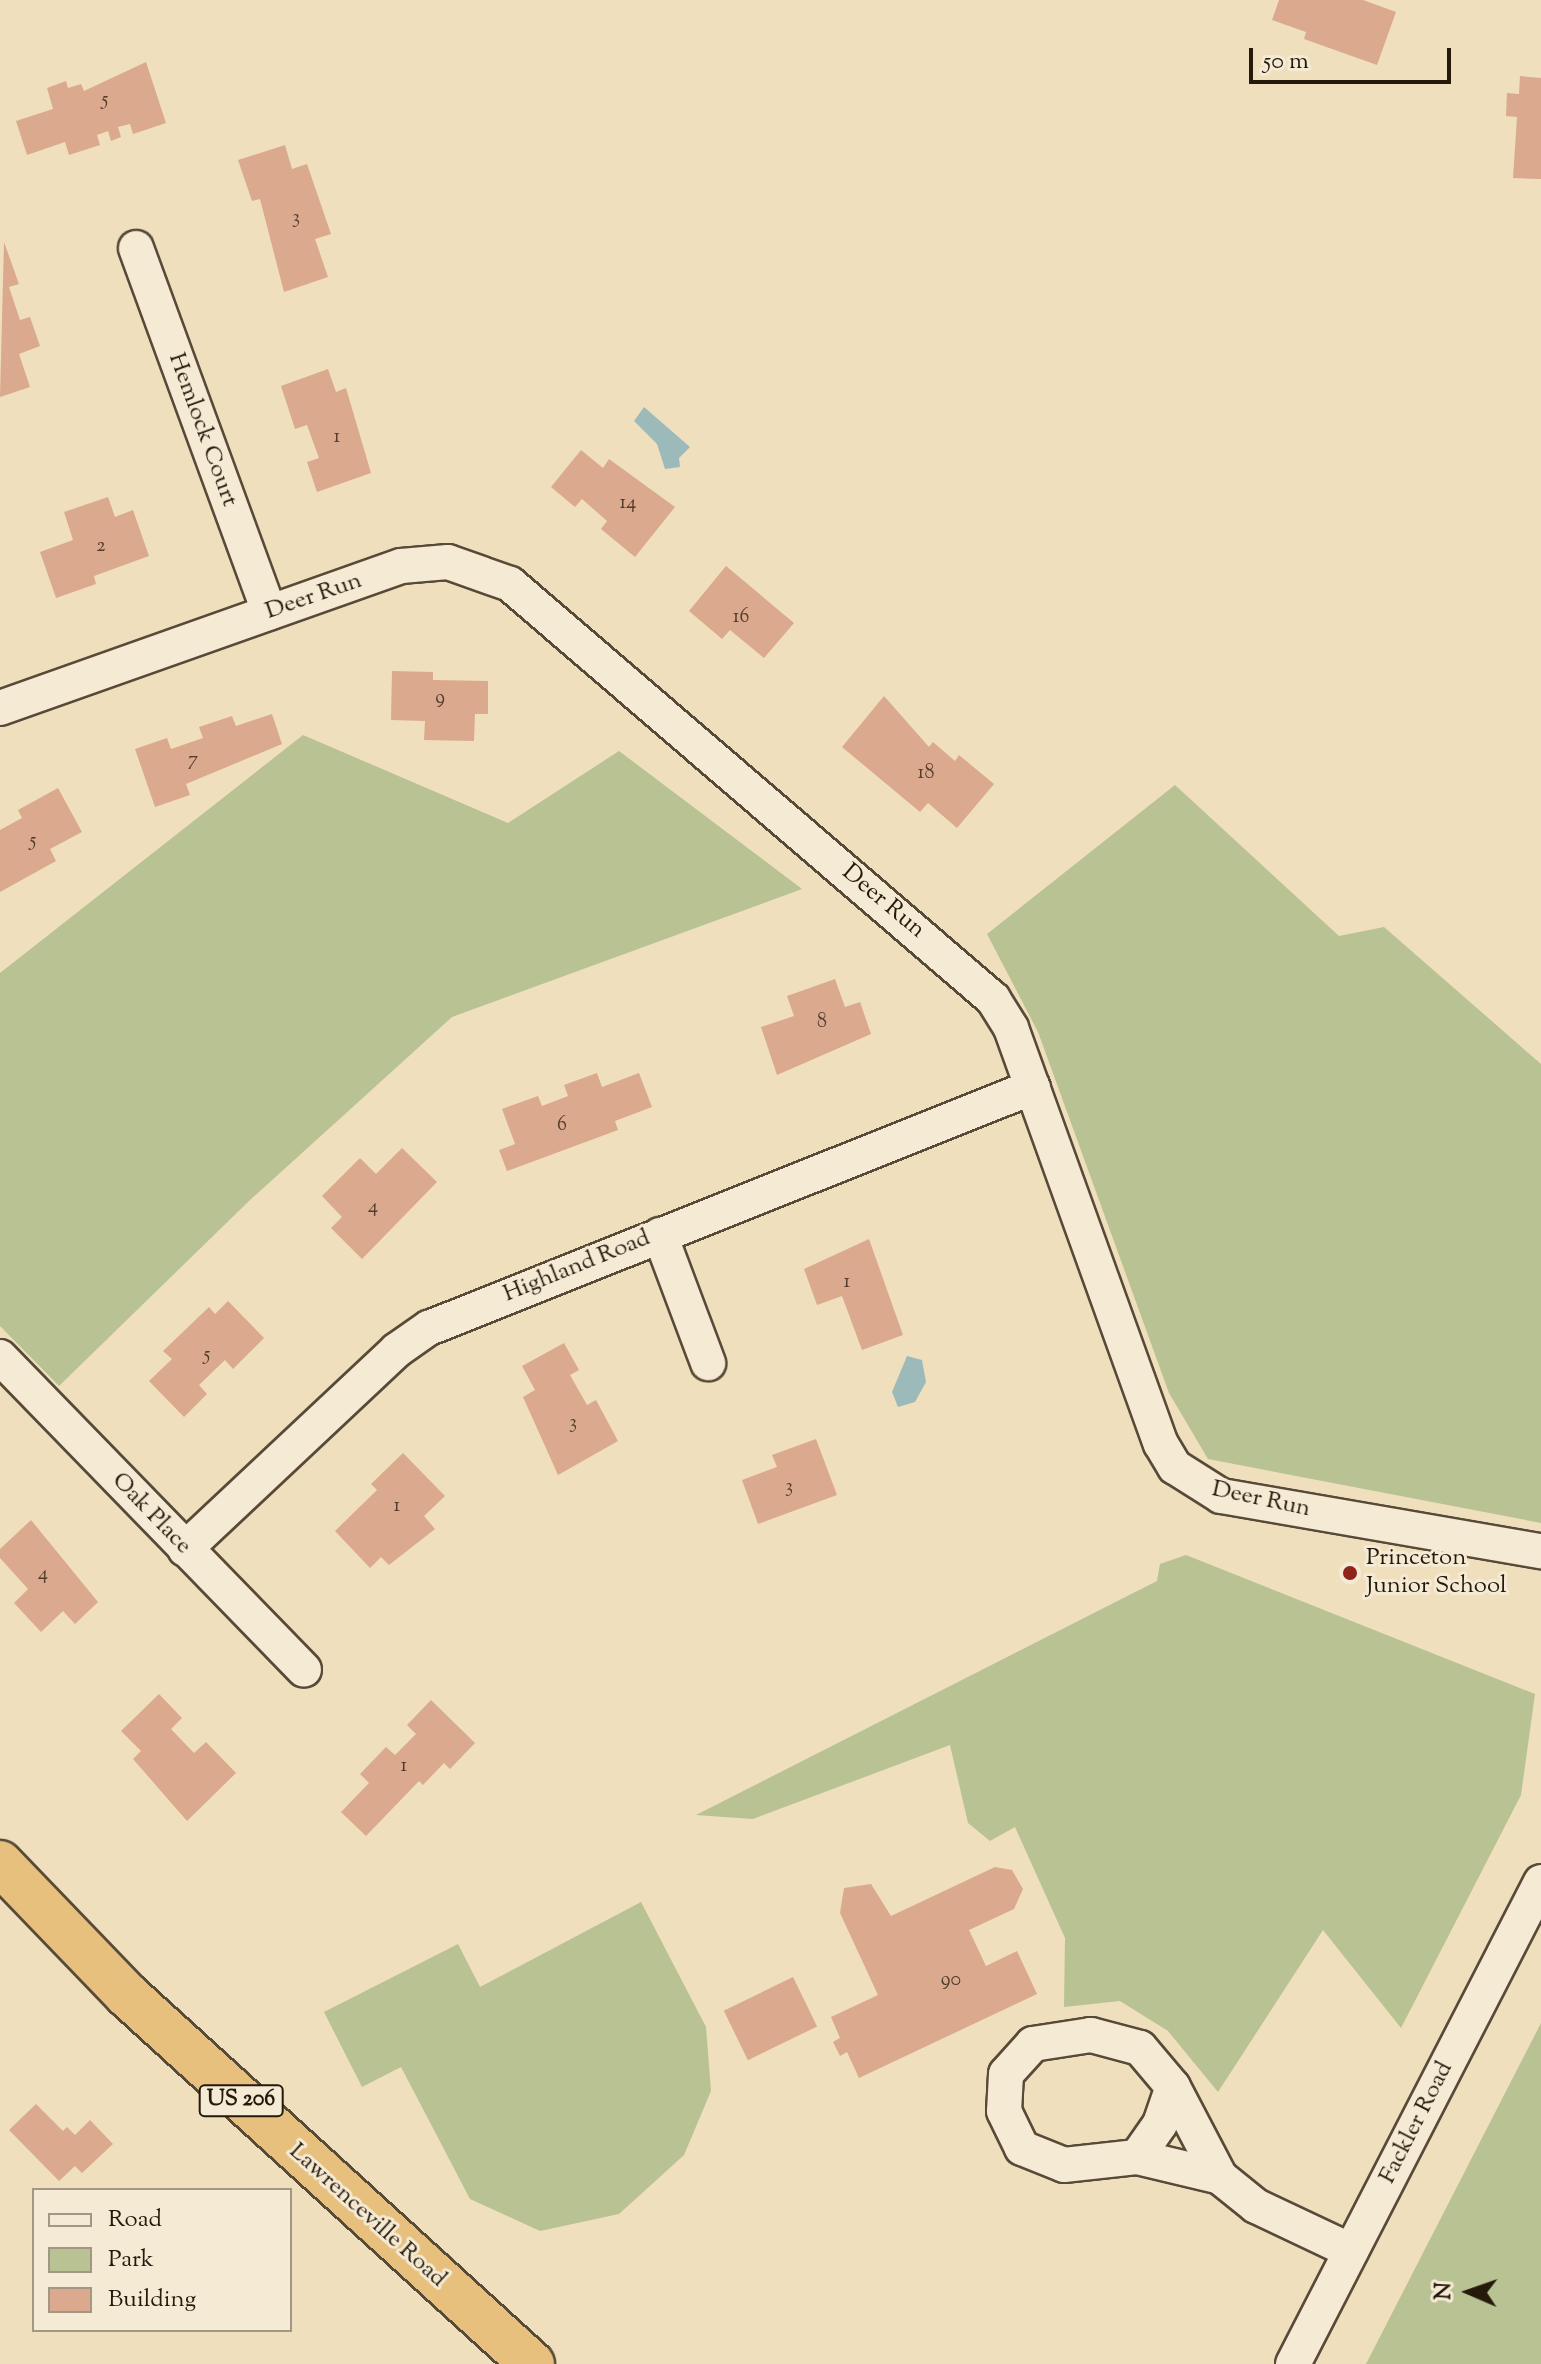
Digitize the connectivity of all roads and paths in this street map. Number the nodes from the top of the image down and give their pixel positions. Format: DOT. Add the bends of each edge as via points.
graph roads {
  1 [pos="136,248"];
  2 [pos="269,612"];
  3 [pos="0,708"];
  4 [pos="1033,1087"];
  5 [pos="660,1235"];
  6 [pos="0,1357"];
  7 [pos="708,1363"];
  8 [pos="185,1549"];
  9 [pos="1541,1551"];
  10 [pos="304,1670"];
  11 [pos="0,1863"];
  12 [pos="1541,1882"];
  13 [pos="1173,2087"];
  14 [pos="1137,2157"];
  15 [pos="1220,2177"];
  16 [pos="1351,2251"];
  17 [pos="491,2329"];
  18 [pos="532,2364"];
  19 [pos="546,2364"];
  20 [pos="1293,2364"];
  1 -- 2 [label="street, Hemlock Court"];
  2 -- 3 [label="street, Deer Run"];
  2 -- 4 [label="street, Deer Run" via="417,563 460,565 510,584 969,975 1011,1028"];
  4 -- 5 [label="street, Highland Road"];
  4 -- 9 [label="street, Deer Run" via="1161,1444 1175,1467 1221,1496"];
  5 -- 7 [label="street"];
  5 -- 8 [label="street, Highland Road" via="429,1328 397,1350"];
  6 -- 8 [label="street, Oak Place"];
  8 -- 10 [label="street, Oak Place"];
  11 -- 17 [label="highway, Lawrenceville Road / US 206" via="127,1995"];
  12 -- 16 [label="street, Fackler Road"];
  13 -- 14 [label="street" via="1160,2124"];
  13 -- 14 [label="street" via="1140,2048 1091,2035 1033,2044 1006,2074 1004,2111 1022,2148 1064,2165"];
  13 -- 15 [label="street"];
  14 -- 15 [label="street"];
  15 -- 16 [label="street" via="1256,2206"];
  16 -- 20 [label="street, Fackler Road"];
  17 -- 18 [label="highway, Lawrenceville Road / US 206"];
  17 -- 19 [label="street"];
}
